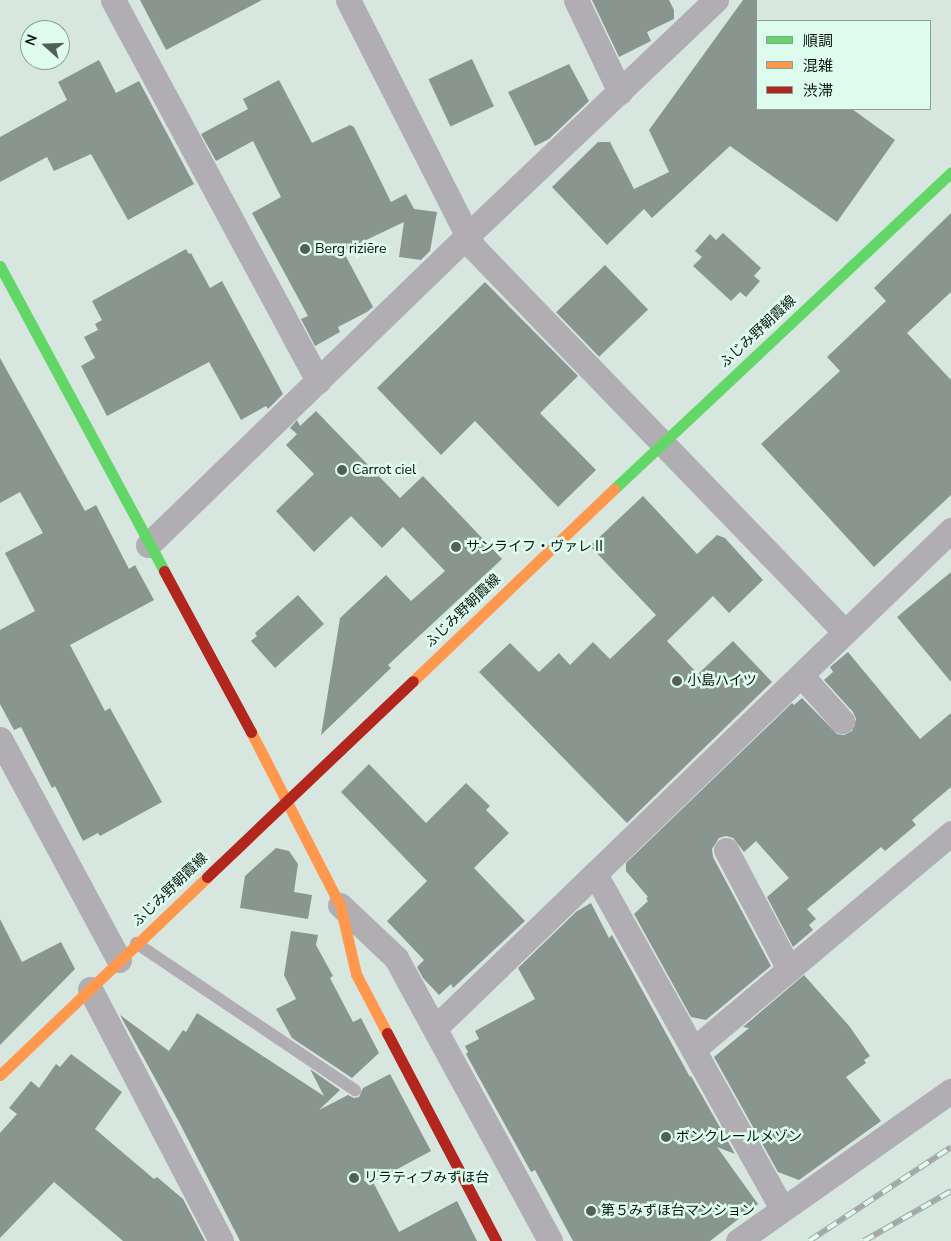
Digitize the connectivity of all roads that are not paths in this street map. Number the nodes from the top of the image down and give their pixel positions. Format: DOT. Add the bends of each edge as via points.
graph roads {
  1 [pos="113,0"];
  2 [pos="348,0"];
  3 [pos="576,0"];
  4 [pos="716,0"];
  5 [pos="620,92"];
  6 [pos="951,172"];
  7 [pos="468,235"];
  8 [pos="0,266"];
  9 [pos="318,381"];
  10 [pos="662,442"];
  11 [pos="951,530"];
  12 [pos="148,545"];
  13 [pos="845,632"];
  14 [pos="801,675"];
  15 [pos="842,721"];
  16 [pos="0,739"];
  17 [pos="287,798"];
  18 [pos="951,833"];
  19 [pos="726,850"];
  20 [pos="595,874"];
  21 [pos="340,905"];
  22 [pos="136,943"];
  23 [pos="118,960"];
  24 [pos="789,970"];
  25 [pos="90,989"];
  26 [pos="436,1027"];
  27 [pos="694,1049"];
  28 [pos="0,1075"];
  29 [pos="355,1090"];
  30 [pos="951,1091"];
  31 [pos="782,1210"];
  32 [pos="222,1241"];
  33 [pos="496,1241"];
  34 [pos="550,1241"];
  35 [pos="738,1241"];
  1 -- 9 [label="street"];
  2 -- 7 [label="street"];
  3 -- 5 [label="street"];
  4 -- 5 [label="street"];
  5 -- 7 [label="street"];
  6 -- 10 [label="main road, ふじみ野朝霞線"];
  7 -- 9 [label="street"];
  7 -- 10 [label="street" via="474,248"];
  8 -- 12 [label="main road"];
  9 -- 12 [label="street"];
  10 -- 13 [label="street"];
  10 -- 17 [label="main road, ふじみ野朝霞線"];
  11 -- 13 [label="street"];
  12 -- 17 [label="main road"];
  13 -- 14 [label="street"];
  14 -- 15 [label="street"];
  14 -- 20 [label="street"];
  16 -- 23 [label="street"];
  17 -- 21 [label="main road"];
  17 -- 22 [label="main road, ふじみ野朝霞線"];
  18 -- 24 [label="street"];
  19 -- 24 [label="street"];
  20 -- 26 [label="street"];
  20 -- 27 [label="street"];
  21 -- 26 [label="street" via="396,958"];
  21 -- 33 [label="main road" via="356,974"];
  22 -- 23 [label="main road, ふじみ野朝霞線"];
  22 -- 29 [label="lane"];
  23 -- 25 [label="main road, ふじみ野朝霞線"];
  24 -- 27 [label="street"];
  25 -- 28 [label="main road, ふじみ野朝霞線"];
  25 -- 32 [label="street"];
  26 -- 34 [label="street"];
  27 -- 31 [label="street"];
  30 -- 31 [label="street"];
  31 -- 35 [label="street"];
}
